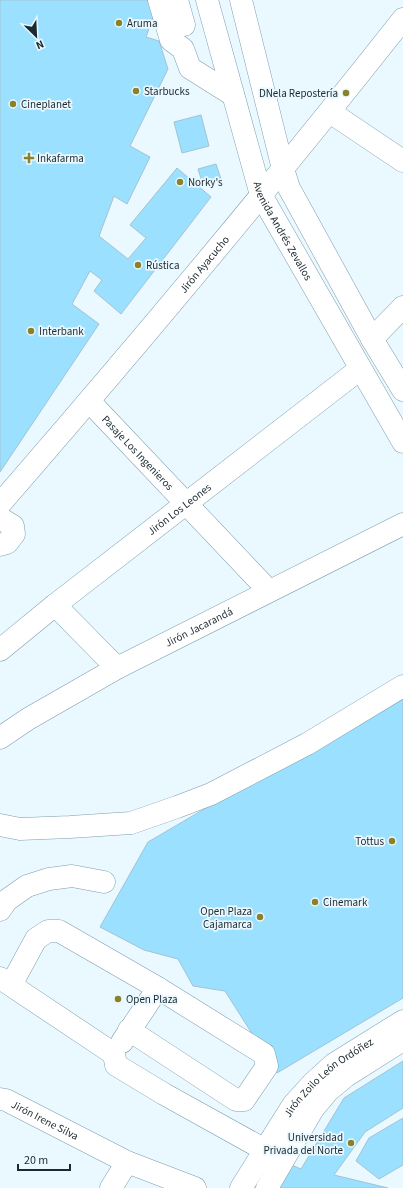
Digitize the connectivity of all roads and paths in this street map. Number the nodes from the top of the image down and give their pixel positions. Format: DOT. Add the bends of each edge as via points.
graph roads {
  1 [pos="159,0"];
  2 [pos="176,0"];
  3 [pos="207,0"];
  4 [pos="241,0"];
  5 [pos="403,19"];
  6 [pos="184,25"];
  7 [pos="232,95"];
  8 [pos="330,112"];
  9 [pos="403,161"];
  10 [pos="283,169"];
  11 [pos="261,195"];
  12 [pos="403,307"];
  13 [pos="372,339"];
  14 [pos="360,369"];
  15 [pos="403,390"];
  16 [pos="89,401"];
  17 [pos="403,442"];
  18 [pos="0,504"];
  19 [pos="185,504"];
  20 [pos="0,518"];
  21 [pos="403,524"];
  22 [pos="0,545"];
  23 [pos="269,592"];
  24 [pos="56,605"];
  25 [pos="0,650"];
  26 [pos="117,668"];
  27 [pos="403,686"];
  28 [pos="0,738"];
  29 [pos="0,825"];
  30 [pos="104,882"];
  31 [pos="0,910"];
  32 [pos="5,982"];
  33 [pos="158,988"];
  34 [pos="403,1021"];
  35 [pos="130,1030"];
  36 [pos="403,1040"];
  37 [pos="114,1054"];
  38 [pos="2,1103"];
  39 [pos="265,1150"];
  40 [pos="127,1162"];
  41 [pos="111,1188"];
  42 [pos="195,1188"];
  43 [pos="241,1188"];
  44 [pos="267,1188"];
  1 -- 7 [label="main road" via="171,40 183,49 190,68"];
  2 -- 6 [label="main road"];
  3 -- 7 [label="main road, Avenida Andrés Zevallos"];
  4 -- 10 [label="main road"];
  5 -- 8 [label="main road, Jirón Ayacucho"];
  7 -- 11 [label="main road, Avenida Andrés Zevallos"];
  8 -- 9 [label="main road"];
  8 -- 10 [label="main road, Jirón Ayacucho"];
  10 -- 11 [label="main road, Jirón Ayacucho"];
  10 -- 13 [label="main road" via="289,188"];
  11 -- 14 [label="main road, Avenida Andrés Zevallos"];
  11 -- 16 [label="main road, Jirón Ayacucho"];
  12 -- 13 [label="main road"];
  13 -- 15 [label="main road"];
  14 -- 17 [label="main road, Avenida Andrés Zevallos"];
  14 -- 19 [label="main road, Jirón Los Leones"];
  16 -- 18 [label="main road, Jirón Ayacucho"];
  16 -- 19 [label="main road, Pasaje Los Ingenieros"];
  19 -- 23 [label="main road, Pasaje Los Ingenieros"];
  19 -- 24 [label="main road, Jirón Los Leones"];
  20 -- 22 [label="main road" via="13,526 14,534 7,543"];
  21 -- 23 [label="main road, Jirón Jacarandá"];
  23 -- 26 [label="main road, Jirón Jacarandá"];
  24 -- 25 [label="main road, Jirón Los Leones"];
  24 -- 26 [label="main road"];
  26 -- 28 [label="main road, Jirón Jacarandá"];
  27 -- 29 [label="main road" via="293,751 211,794 131,823 20,829"];
  30 -- 31 [label="main road" via="72,876 49,879 27,886 7,900"];
  32 -- 33 [label="main road" via="36,939 48,931 59,931"];
  32 -- 37 [label="main road"];
  33 -- 35 [label="main road"];
  33 -- 35 [label="main road" via="264,1054 267,1066 244,1100 236,1100"];
  34 -- 39 [label="main road, Jirón Zoilo León Ordóñez" via="334,1064 313,1083 293,1105"];
  35 -- 37 [label="main road"];
  36 -- 44 [label="main road, Jirón Zoilo León Ordóñez" via="346,1076 328,1091 313,1109"];
  37 -- 39 [label="main road" via="116,1064"];
  38 -- 40 [label="main road, Jirón Irene Silva"];
  39 -- 43 [label="main road, Jirón Zoilo León Ordóñez"];
  40 -- 41 [label="main road"];
  40 -- 42 [label="main road, Jirón Irene Silva"];
}
